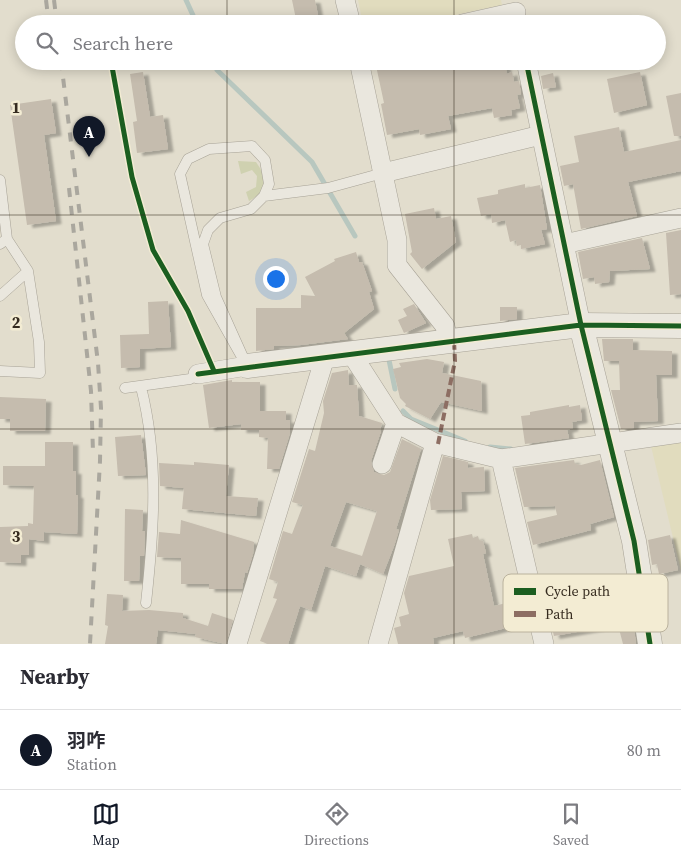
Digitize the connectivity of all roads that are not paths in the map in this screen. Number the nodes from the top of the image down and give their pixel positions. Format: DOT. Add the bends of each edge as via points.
graph roads {
  1 [pos="345,0"];
  2 [pos="516,12"];
  3 [pos="349,15"];
  4 [pos="502,15"];
  5 [pos="361,70"];
  6 [pos="528,70"];
  7 [pos="542,135"];
  8 [pos="383,173"];
  9 [pos="0,180"];
  10 [pos="264,196"];
  11 [pos="681,218"];
  12 [pos="3,242"];
  13 [pos="564,244"];
  14 [pos="28,271"];
  15 [pos="0,296"];
  16 [pos="581,325"];
  17 [pos="681,326"];
  18 [pos="448,341"];
  19 [pos="351,353"];
  20 [pos="324,357"];
  21 [pos="247,366"];
  22 [pos="0,370"];
  23 [pos="198,374"];
  24 [pos="140,387"];
  25 [pos="126,388"];
  26 [pos="396,423"];
  27 [pos="681,433"];
  28 [pos="609,442"];
  29 [pos="435,443"];
  30 [pos="501,459"];
  31 [pos="382,464"];
  32 [pos="528,574"];
  33 [pos="639,574"];
  34 [pos="146,603"];
  35 [pos="379,643"];
  36 [pos="237,644"];
  1 -- 3 [label="street"];
  2 -- 4 [label="street"];
  5 -- 8 [label="street"];
  6 -- 7 [label="street"];
  7 -- 8 [label="street"];
  7 -- 13 [label="street"];
  8 -- 10 [label="lane" via="328,188"];
  8 -- 18 [label="street" via="397,240 397,265 445,326"];
  9 -- 12 [label="lane"];
  10 -- 21 [label="lane" via="250,209 220,218 208,230 204,244 216,297"];
  10 -- 21 [label="lane" via="269,184 265,160 252,146 209,150 188,159 180,174 206,295"];
  11 -- 13 [label="street"];
  12 -- 14 [label="lane"];
  13 -- 16 [label="street"];
  14 -- 15 [label="lane"];
  14 -- 22 [label="lane" via="39,342 40,373"];
  16 -- 17 [label="street"];
  16 -- 18 [label="street"];
  16 -- 28 [label="street"];
  18 -- 19 [label="street"];
  19 -- 20 [label="street"];
  19 -- 26 [label="street"];
  20 -- 21 [label="street"];
  20 -- 36 [label="street"];
  21 -- 23 [label="street"];
  23 -- 24 [label="lane" via="190,379"];
  24 -- 25 [label="lane"];
  24 -- 34 [label="lane" via="148,415 154,475 153,538"];
  26 -- 29 [label="street"];
  26 -- 31 [label="street"];
  27 -- 28 [label="street"];
  28 -- 30 [label="street"];
  28 -- 33 [label="street"];
  29 -- 30 [label="street"];
  29 -- 35 [label="street"];
  30 -- 32 [label="street"];
}
